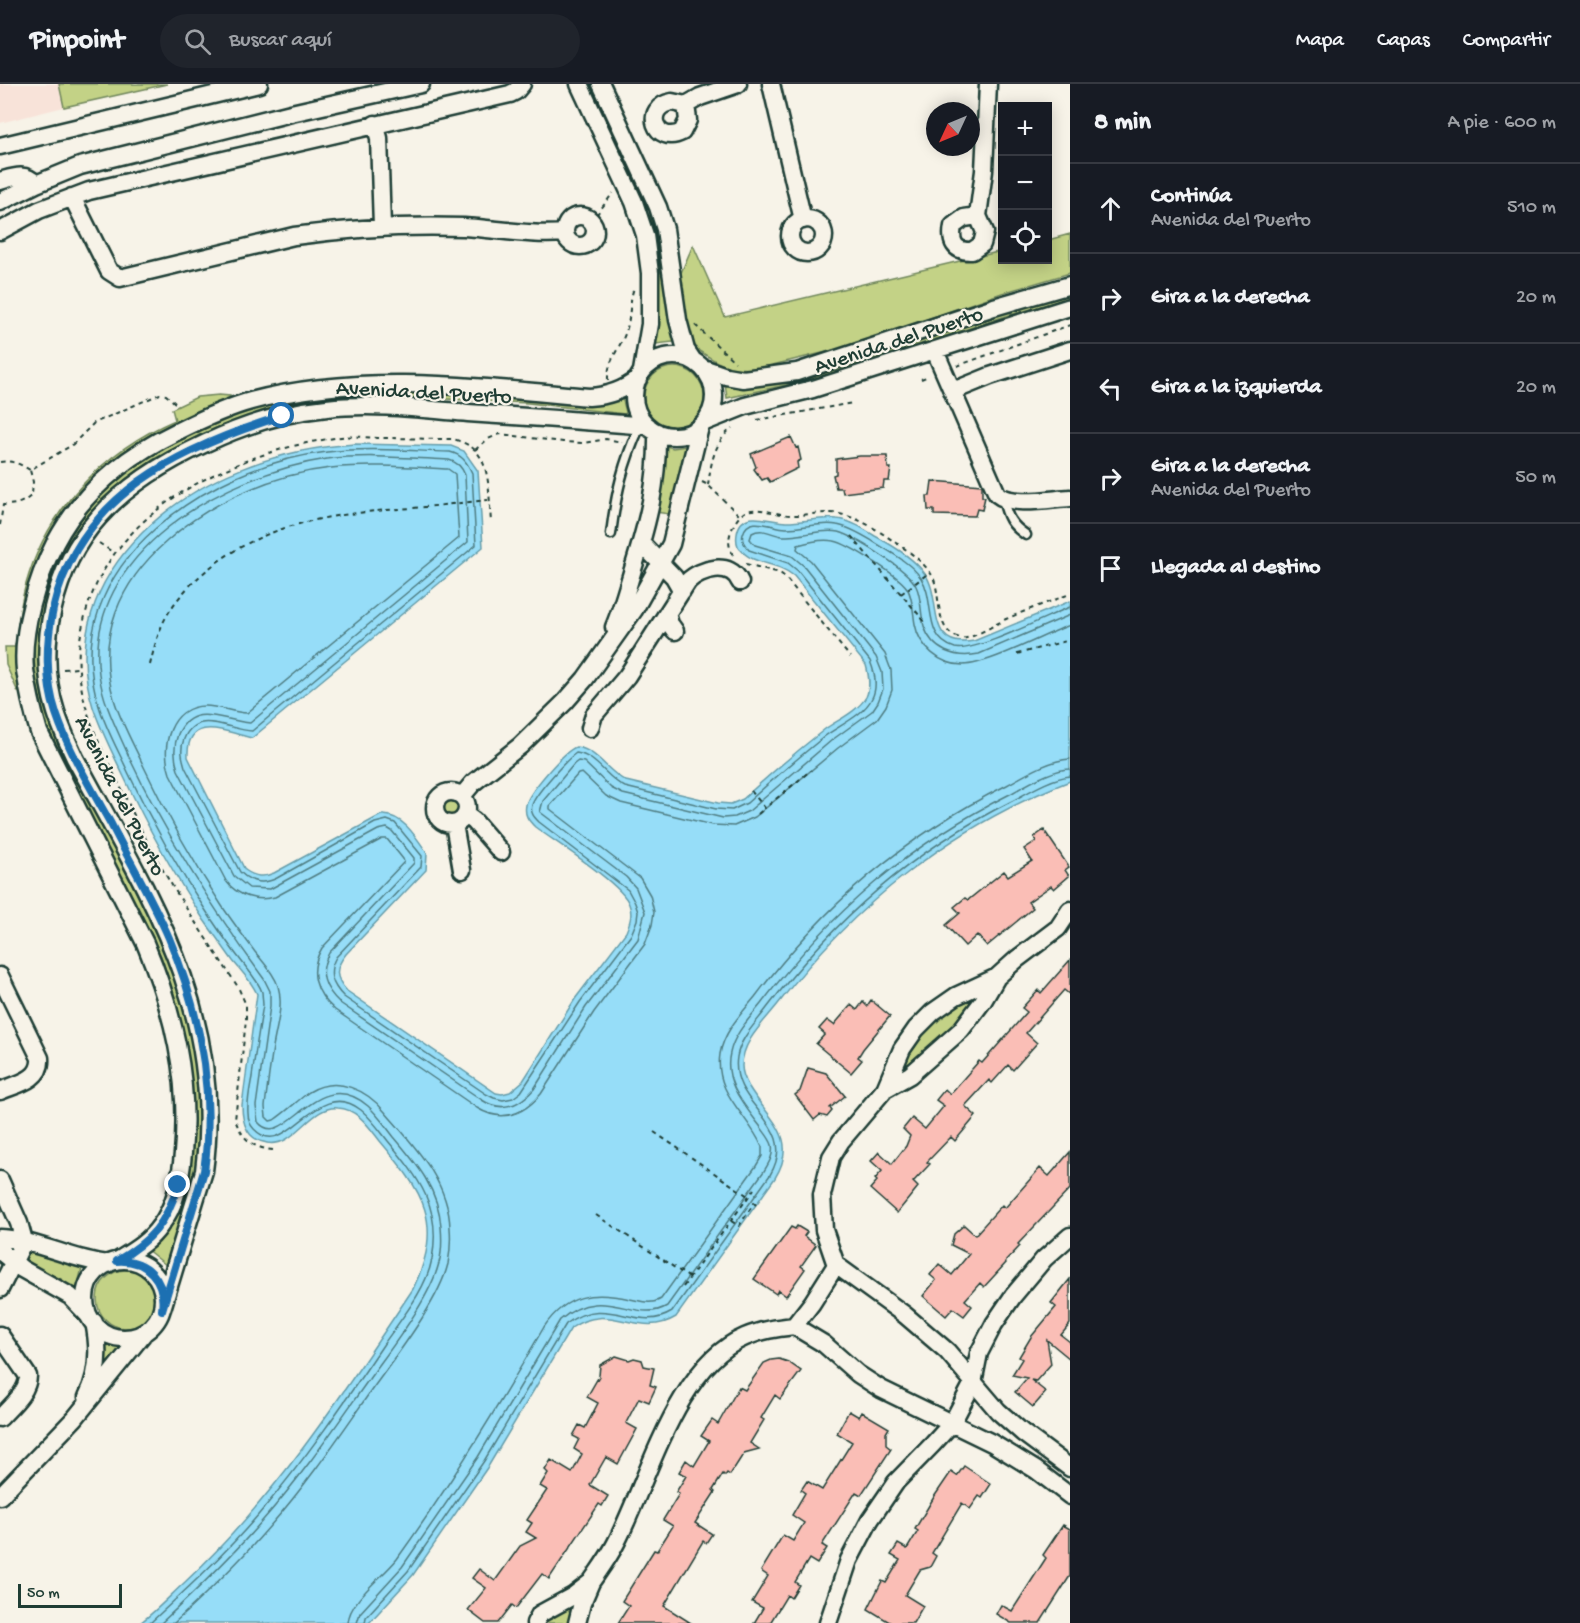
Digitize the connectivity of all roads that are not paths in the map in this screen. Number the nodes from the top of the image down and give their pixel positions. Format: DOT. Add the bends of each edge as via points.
graph roads {
  1 [pos="259,84"];
  2 [pos="422,84"];
  3 [pos="522,84"];
  4 [pos="579,84"];
  5 [pos="601,84"];
  6 [pos="738,84"];
  7 [pos="771,84"];
  8 [pos="988,84"];
  9 [pos="386,93"];
  10 [pos="364,98"];
  11 [pos="686,105"];
  12 [pos="379,123"];
  13 [pos="0,146"];
  14 [pos="72,169"];
  15 [pos="0,181"];
  16 [pos="43,181"];
  17 [pos="72,197"];
  18 [pos="0,202"];
  19 [pos="658,207"];
  20 [pos="638,214"];
  21 [pos="978,216"];
  22 [pos="803,220"];
  23 [pos="591,222"];
  24 [pos="382,226"];
  25 [pos="0,231"];
  26 [pos="1070,285"];
  27 [pos="1070,307"];
  28 [pos="1070,350"];
  29 [pos="934,351"];
  30 [pos="698,363"];
  31 [pos="640,375"];
  32 [pos="953,391"];
  33 [pos="703,424"];
  34 [pos="648,428"];
  35 [pos="1070,498"];
  36 [pos="1003,500"];
  37 [pos="611,534"];
  38 [pos="1026,535"];
  39 [pos="641,543"];
  40 [pos="664,558"];
  41 [pos="695,574"];
  42 [pos="740,582"];
  43 [pos="681,591"];
  44 [pos="667,614"];
  45 [pos="675,631"];
  46 [pos="604,653"];
  47 [pos="590,728"];
  48 [pos="462,796"];
  49 [pos="460,820"];
  50 [pos="501,852"];
  51 [pos="462,870"];
  52 [pos="1070,910"];
  53 [pos="1064,926"];
  54 [pos="0,976"];
  55 [pos="997,977"];
  56 [pos="885,1089"];
  57 [pos="0,1091"];
  58 [pos="0,1180"];
  59 [pos="1070,1236"];
  60 [pos="0,1238"];
  61 [pos="24,1241"];
  62 [pos="0,1251"];
  63 [pos="112,1262"];
  64 [pos="14,1264"];
  65 [pos="836,1265"];
  66 [pos="0,1289"];
  67 [pos="162,1310"];
  68 [pos="92,1319"];
  69 [pos="794,1326"];
  70 [pos="145,1332"];
  71 [pos="0,1335"];
  72 [pos="973,1383"];
  73 [pos="0,1418"];
  74 [pos="75,1418"];
  75 [pos="952,1423"];
  76 [pos="1070,1468"];
  77 [pos="0,1496"];
  78 [pos="1070,1497"];
  79 [pos="591,1582"];
  80 [pos="535,1623"];
  81 [pos="577,1623"];
  82 [pos="828,1623"];
  1 -- 13 [label="street"];
  2 -- 9 [label="street"];
  3 -- 12 [label="street" via="510,94"];
  4 -- 20 [label="street"];
  5 -- 19 [label="street"];
  6 -- 11 [label="street"];
  7 -- 22 [label="street"];
  8 -- 21 [label="street"];
  9 -- 10 [label="street"];
  9 -- 12 [label="street" via="392,108"];
  10 -- 12 [label="street" via="364,111"];
  10 -- 14 [label="street"];
  12 -- 17 [label="street"];
  12 -- 24 [label="street"];
  14 -- 16 [label="street"];
  14 -- 17 [label="street"];
  15 -- 16 [label="street" via="22,175"];
  16 -- 17 [label="street" via="54,193"];
  16 -- 18 [label="street"];
  17 -- 24 [label="street" via="109,271 120,278 294,236"];
  17 -- 25 [label="street"];
  19 -- 20 [label="street"];
  19 -- 30 [label="street" via="665,229 678,320 686,350"];
  20 -- 31 [label="street" via="650,273 650,324"];
  23 -- 24 [label="street" via="574,217 565,232 543,234"];
  26 -- 30 [label="street, Avenida del Puerto" via="797,372 743,379"];
  27 -- 29 [label="street, Avenida del Puerto"];
  28 -- 32 [label="street"];
  29 -- 32 [label="street"];
  29 -- 33 [label="street, Avenida del Puerto" via="745,406"];
  30 -- 31 [label="street" via="681,356 659,358"];
  30 -- 33 [label="street" via="714,389 711,412"];
  31 -- 34 [label="street" via="634,391 635,404"];
  31 -- 63 [label="street, Avenida del Puerto" via="624,388 589,397 430,384 342,384 249,402 193,423 135,454 91,491 68,520 40,577 29,624 25,669 34,715 57,770 145,942 169,1008 183,1078 185,1135 174,1201 148,1240"];
  32 -- 36 [label="street" via="993,489"];
  33 -- 34 [label="street" via="679,436"];
  33 -- 40 [label="street"];
  34 -- 37 [label="lane" via="622,468"];
  34 -- 39 [label="street" via="654,493"];
  34 -- 67 [label="street, Avenida del Puerto" via="370,405 282,416 217,438 144,478 99,516 76,551 61,581 50,626 49,669 56,712 75,758 184,975 205,1070 204,1171"];
  35 -- 36 [label="street"];
  36 -- 38 [label="lane" via="1012,525"];
  39 -- 40 [label="street"];
  39 -- 46 [label="street"];
  40 -- 41 [label="street"];
  40 -- 43 [label="street"];
  40 -- 46 [label="street"];
  41 -- 42 [label="street" via="729,566"];
  41 -- 43 [label="street"];
  43 -- 44 [label="street"];
  44 -- 45 [label="street"];
  44 -- 47 [label="street" via="627,676 594,715"];
  46 -- 48 [label="street" via="554,713"];
  48 -- 49 [label="street" via="467,805"];
  48 -- 49 [label="street" via="446,792 434,810 439,820 448,824"];
  49 -- 50 [label="street" via="474,821"];
  49 -- 51 [label="street"];
  52 -- 53 [label="street"];
  53 -- 55 [label="street"];
  54 -- 57 [label="street" via="41,1066 34,1076"];
  55 -- 56 [label="street" via="961,1030 910,1075"];
  55 -- 56 [label="street" via="956,996 933,1012 898,1057"];
  56 -- 65 [label="street" via="831,1157 822,1211"];
  58 -- 61 [label="street"];
  59 -- 72 [label="street" via="1028,1277 994,1324 979,1353"];
  60 -- 61 [label="street"];
  61 -- 63 [label="street" via="75,1258"];
  61 -- 64 [label="street"];
  62 -- 64 [label="street"];
  63 -- 67 [label="street" via="129,1260 149,1269 161,1287"];
  63 -- 68 [label="street" via="99,1269 87,1286 86,1307"];
  64 -- 66 [label="street"];
  64 -- 68 [label="street" via="61,1289"];
  65 -- 69 [label="street"];
  65 -- 72 [label="street" via="947,1351"];
  67 -- 70 [label="street"];
  68 -- 70 [label="street" via="106,1333 117,1337"];
  68 -- 74 [label="street" via="98,1340 97,1359 89,1393"];
  69 -- 75 [label="street" via="824,1344 881,1389"];
  69 -- 79 [label="street" via="743,1337 727,1347 698,1377 667,1426 615,1545"];
  70 -- 74 [label="street"];
  71 -- 73 [label="street" via="28,1376 28,1382"];
  72 -- 75 [label="street"];
  72 -- 76 [label="street" via="1023,1433"];
  74 -- 77 [label="street"];
  75 -- 78 [label="street" via="1013,1455"];
  75 -- 82 [label="street" via="896,1482 870,1520 849,1560"];
  79 -- 80 [label="street" via="540,1614"];
  79 -- 81 [label="street"];
}
